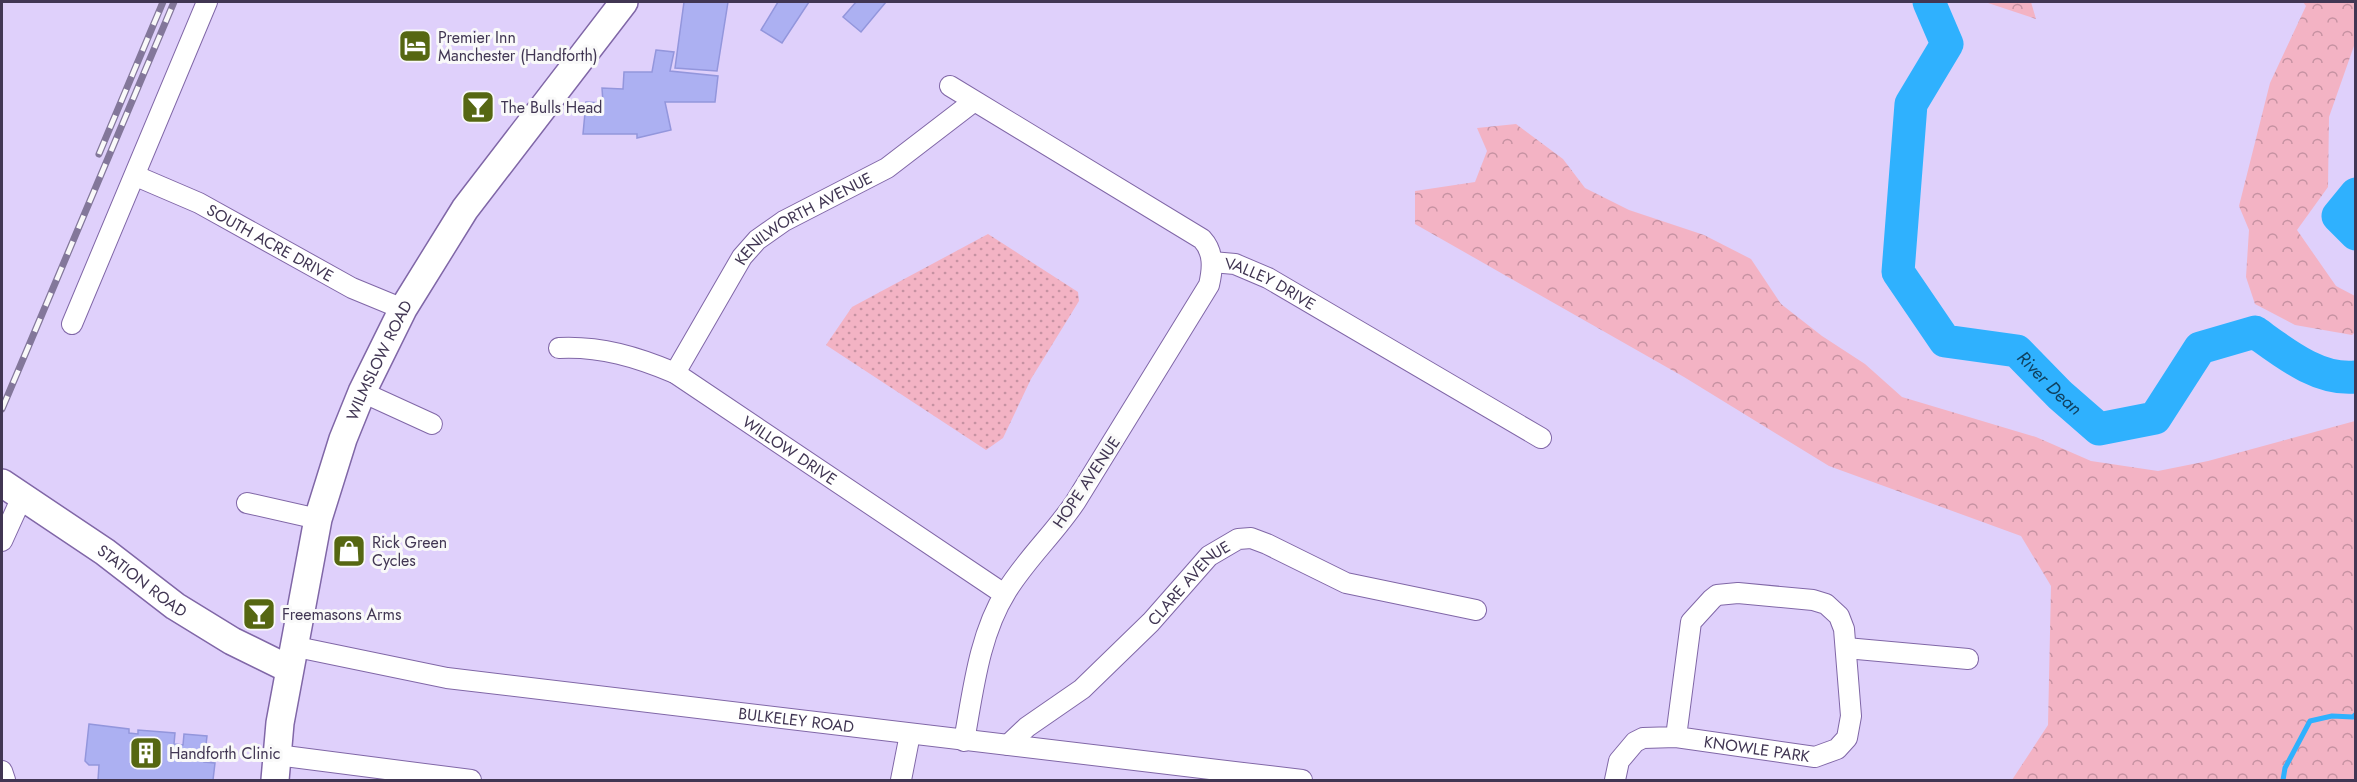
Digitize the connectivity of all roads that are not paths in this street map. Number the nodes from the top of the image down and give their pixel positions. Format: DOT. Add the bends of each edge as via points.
graph roads {
  1 [pos="207,2"];
  2 [pos="624,2"];
  3 [pos="950,86"];
  4 [pos="973,102"];
  5 [pos="136,176"];
  6 [pos="1212,262"];
  7 [pos="403,309"];
  8 [pos="72,324"];
  9 [pos="560,348"];
  10 [pos="675,373"];
  11 [pos="362,392"];
  12 [pos="432,425"];
  13 [pos="1541,438"];
  14 [pos="9,488"];
  15 [pos="247,504"];
  16 [pos="318,519"];
  17 [pos="2,541"];
  18 [pos="1004,594"];
  19 [pos="1476,610"];
  20 [pos="1846,648"];
  21 [pos="291,658"];
  22 [pos="1968,659"];
  23 [pos="909,734"];
  24 [pos="1676,737"];
  25 [pos="964,741"];
  26 [pos="1008,745"];
  27 [pos="276,768"];
  28 [pos="2,771"];
  29 [pos="5,780"];
  30 [pos="471,780"];
  31 [pos="900,780"];
  32 [pos="1302,780"];
  33 [pos="1615,780"];
  1 -- 5 [label="street"];
  2 -- 7 [label="street, WILMSLOW ROAD" via="465,209"];
  3 -- 4 [label="street, VALLEY DRIVE"];
  4 -- 6 [label="street, VALLEY DRIVE" via="1202,239"];
  4 -- 10 [label="street, KENILWORTH AVENUE" via="887,168 784,221 757,240 742,257"];
  5 -- 7 [label="street, SOUTH ACRE DRIVE" via="199,203 352,288"];
  5 -- 8 [label="street"];
  6 -- 13 [label="street, VALLEY DRIVE" via="1235,264 1260,273"];
  6 -- 18 [label="street, HOPE AVENUE" via="1209,285 1076,501"];
  7 -- 11 [label="street, WILMSLOW ROAD"];
  9 -- 10 [label="street, WILLOW DRIVE" via="616,352"];
  10 -- 18 [label="street, WILLOW DRIVE"];
  11 -- 12 [label="street"];
  11 -- 16 [label="street, WILMSLOW ROAD"];
  14 -- 17 [label="street"];
  14 -- 21 [label="street, STATION ROAD" via="105,552 175,606 232,641"];
  15 -- 16 [label="street"];
  16 -- 21 [label="street, WILMSLOW ROAD"];
  18 -- 25 [label="street, HOPE AVENUE" via="981,655"];
  19 -- 26 [label="street, CLARE AVENUE" via="1346,583 1267,544 1251,538 1238,539 1209,556 1151,622 1082,689"];
  20 -- 22 [label="street"];
  20 -- 24 [label="street, KNOWLE PARK" via="1850,728 1847,738 1832,752 1815,757"];
  20 -- 24 [label="street, KNOWLE PARK" via="1839,616 1826,604 1738,593 1717,595 1692,622"];
  21 -- 23 [label="street, BULKELEY ROAD"];
  21 -- 27 [label="street, WILMSLOW ROAD"];
  23 -- 25 [label="street, BULKELEY ROAD"];
  23 -- 31 [label="street"];
  24 -- 33 [label="street, KNOWLE PARK" via="1643,738 1635,742 1619,761"];
  25 -- 26 [label="street, BULKELEY ROAD"];
  26 -- 32 [label="street, BULKELEY ROAD"];
  27 -- 30 [label="street"];
  28 -- 29 [label="street"];
}
